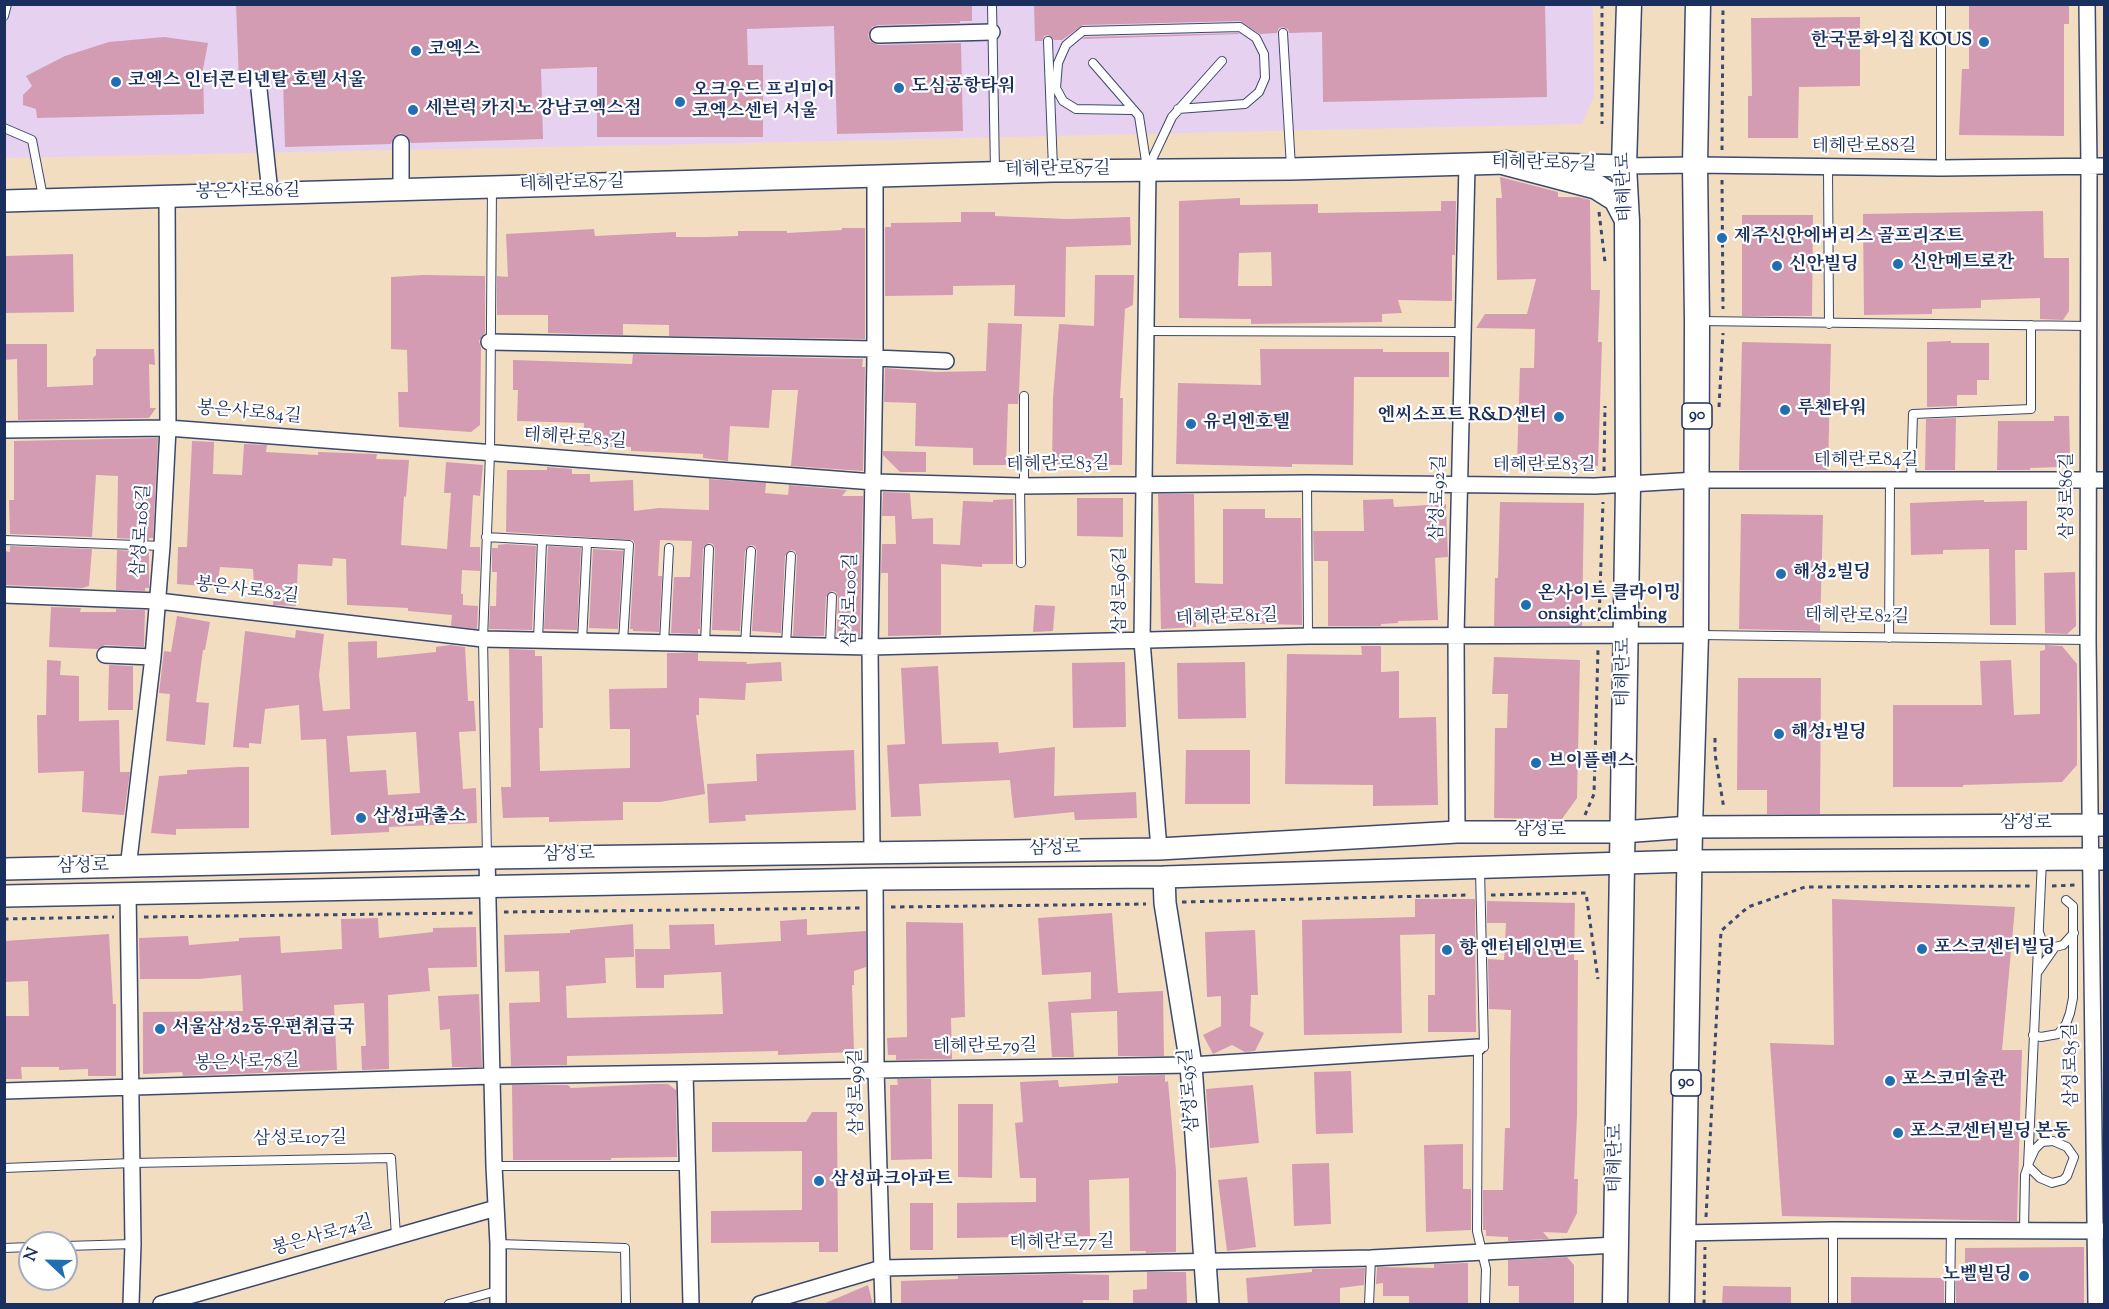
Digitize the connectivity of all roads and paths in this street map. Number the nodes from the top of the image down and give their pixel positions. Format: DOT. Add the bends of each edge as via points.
graph roads {
  1 [pos="7,4"];
  2 [pos="992,4"];
  3 [pos="1602,4"];
  4 [pos="1629,4"];
  5 [pos="1698,4"];
  6 [pos="1723,4"];
  7 [pos="1941,4"];
  8 [pos="2087,4"];
  9 [pos="4,16"];
  10 [pos="992,32"];
  11 [pos="1283,33"];
  12 [pos="878,35"];
  13 [pos="1047,41"];
  14 [pos="1222,61"];
  15 [pos="1093,63"];
  16 [pos="258,80"];
  17 [pos="1178,109"];
  18 [pos="1132,110"];
  19 [pos="1602,124"];
  20 [pos="4,128"];
  21 [pos="401,144"];
  22 [pos="1506,163"];
  23 [pos="1467,165"];
  24 [pos="1695,165"];
  25 [pos="1722,165"];
  26 [pos="1624,166"];
  27 [pos="2097,166"];
  28 [pos="1828,168"];
  29 [pos="1941,168"];
  30 [pos="1291,169"];
  31 [pos="1148,170"];
  32 [pos="1053,171"];
  33 [pos="995,173"];
  34 [pos="875,177"];
  35 [pos="492,187"];
  36 [pos="401,189"];
  37 [pos="270,193"];
  38 [pos="167,195"];
  39 [pos="43,200"];
  40 [pos="4,201"];
  41 [pos="1627,221"];
  42 [pos="1697,321"];
  43 [pos="1724,322"];
  44 [pos="1829,324"];
  45 [pos="2031,325"];
  46 [pos="2089,326"];
  47 [pos="1147,332"];
  48 [pos="1462,332"];
  49 [pos="489,342"];
  50 [pos="875,354"];
  51 [pos="946,361"];
  52 [pos="1024,396"];
  53 [pos="1719,412"];
  54 [pos="168,428"];
  55 [pos="4,430"];
  56 [pos="490,453"];
  57 [pos="1697,480"];
  58 [pos="2089,480"];
  59 [pos="2104,480"];
  60 [pos="1911,481"];
  61 [pos="874,482"];
  62 [pos="1890,482"];
  63 [pos="1307,483"];
  64 [pos="1142,484"];
  65 [pos="1628,485"];
  66 [pos="1022,486"];
  67 [pos="1459,486"];
  68 [pos="486,537"];
  69 [pos="4,540"];
  70 [pos="542,541"];
  71 [pos="587,543"];
  72 [pos="162,546"];
  73 [pos="669,548"];
  74 [pos="709,549"];
  75 [pos="751,551"];
  76 [pos="791,556"];
  77 [pos="1021,563"];
  78 [pos="4,595"];
  79 [pos="832,597"];
  80 [pos="158,601"];
  81 [pos="1456,634"];
  82 [pos="1626,634"];
  83 [pos="1696,635"];
  84 [pos="1308,636"];
  85 [pos="1889,638"];
  86 [pos="483,639"];
  87 [pos="538,640"];
  88 [pos="2088,640"];
  89 [pos="582,641"];
  90 [pos="1142,641"];
  91 [pos="622,642"];
  92 [pos="664,643"];
  93 [pos="705,644"];
  94 [pos="745,645"];
  95 [pos="786,645"];
  96 [pos="830,646"];
  97 [pos="870,647"];
  98 [pos="105,655"];
  99 [pos="153,657"];
  100 [pos="1715,730"];
  101 [pos="1724,813"];
  102 [pos="2097,825"];
  103 [pos="1690,827"];
  104 [pos="1457,832"];
  105 [pos="1622,832"];
  106 [pos="1159,849"];
  107 [pos="872,852"];
  108 [pos="487,858"];
  109 [pos="2042,860"];
  110 [pos="2097,860"];
  111 [pos="1691,861"];
  112 [pos="1622,864"];
  113 [pos="1480,867"];
  114 [pos="128,868"];
  115 [pos="4,869"];
  116 [pos="1164,877"];
  117 [pos="875,879"];
  118 [pos="2090,885"];
  119 [pos="487,886"];
  120 [pos="2040,886"];
  121 [pos="128,892"];
  122 [pos="1586,893"];
  123 [pos="1481,895"];
  124 [pos="4,896"];
  125 [pos="2066,900"];
  126 [pos="1165,903"];
  127 [pos="875,908"];
  128 [pos="488,912"];
  129 [pos="128,917"];
  130 [pos="4,919"];
  131 [pos="2038,931"];
  132 [pos="2074,933"];
  133 [pos="2055,947"];
  134 [pos="2036,974"];
  135 [pos="2033,1035"];
  136 [pos="1478,1047"];
  137 [pos="1191,1065"];
  138 [pos="876,1069"];
  139 [pos="685,1073"];
  140 [pos="492,1076"];
  141 [pos="131,1087"];
  142 [pos="4,1091"];
  143 [pos="132,1163"];
  144 [pos="494,1166"];
  145 [pos="687,1166"];
  146 [pos="2028,1166"];
  147 [pos="4,1168"];
  148 [pos="496,1208"];
  149 [pos="1833,1230"];
  150 [pos="1951,1230"];
  151 [pos="2024,1230"];
  152 [pos="2100,1231"];
  153 [pos="1694,1233"];
  154 [pos="396,1236"];
  155 [pos="133,1244"];
  156 [pos="498,1244"];
  157 [pos="1616,1245"];
  158 [pos="78,1246"];
  159 [pos="1481,1251"];
  160 [pos="1371,1258"];
  161 [pos="1204,1260"];
  162 [pos="882,1268"];
  163 [pos="498,1298"];
  164 [pos="781,1301"];
  165 [pos="131,1305"];
  166 [pos="161,1305"];
  167 [pos="449,1305"];
  168 [pos="626,1305"];
  169 [pos="691,1305"];
  170 [pos="760,1305"];
  171 [pos="883,1305"];
  172 [pos="1208,1305"];
  173 [pos="1369,1305"];
  174 [pos="1485,1305"];
  175 [pos="1615,1305"];
  176 [pos="1682,1305"];
  177 [pos="1704,1305"];
  178 [pos="1833,1305"];
  179 [pos="1950,1305"];
  180 [pos="2096,1305"];
  1 -- 9 [label="lane"];
  2 -- 10 [label="lane"];
  3 -- 19 [label="path"];
  4 -- 26 [label="main road, 테헤란로"];
  5 -- 24 [label="main road, 90"];
  6 -- 25 [label="path"];
  7 -- 29 [label="lane"];
  8 -- 27 [label="street, 삼성로86길"];
  10 -- 12 [label="street"];
  10 -- 33 [label="lane"];
  11 -- 30 [label="lane"];
  13 -- 32 [label="lane"];
  14 -- 17 [label="lane"];
  15 -- 18 [label="lane"];
  16 -- 37 [label="street"];
  17 -- 18 [label="lane" via="1245,104 1259,92 1265,78 1264,54 1256,38 1240,27 1083,31 1066,45 1058,63 1056,88 1063,101 1076,109"];
  17 -- 31 [label="lane"];
  18 -- 31 [label="lane" via="1139,116"];
  20 -- 39 [label="lane" via="32,140"];
  21 -- 36 [label="street"];
  22 -- 23 [label="main road, 테헤란로87길"];
  22 -- 26 [label="main road, 테헤란로87길"];
  22 -- 41 [label="main road" via="1597,187 1616,199"];
  23 -- 30 [label="main road, 테헤란로87길"];
  23 -- 48 [label="street, 삼성로92길"];
  24 -- 25 [label="street, 테헤란로88길"];
  24 -- 26 [label="street, 테헤란로88길"];
  24 -- 42 [label="main road, 90"];
  25 -- 28 [label="street, 테헤란로88길"];
  25 -- 43 [label="path"];
  26 -- 41 [label="main road, 테헤란로"];
  27 -- 29 [label="street, 테헤란로88길"];
  27 -- 46 [label="street, 삼성로86길"];
  28 -- 29 [label="street, 테헤란로88길"];
  28 -- 44 [label="lane"];
  30 -- 31 [label="main road, 테헤란로87길"];
  31 -- 32 [label="main road, 테헤란로87길"];
  31 -- 47 [label="street, 삼성로96길"];
  32 -- 33 [label="main road, 테헤란로87길"];
  33 -- 34 [label="main road, 테헤란로87길"];
  34 -- 35 [label="main road, 테헤란로87길"];
  34 -- 50 [label="street, 삼성로100길"];
  35 -- 36 [label="main road, 봉은사로86길"];
  35 -- 49 [label="lane"];
  36 -- 37 [label="main road, 봉은사로86길"];
  37 -- 38 [label="main road, 봉은사로86길"];
  38 -- 39 [label="main road, 봉은사로86길"];
  38 -- 54 [label="street, 삼성로108길"];
  39 -- 40 [label="main road, 봉은사로86길"];
  41 -- 65 [label="main road, 테헤란로"];
  42 -- 43 [label="lane"];
  42 -- 57 [label="main road, 90"];
  43 -- 44 [label="lane"];
  43 -- 53 [label="path"];
  44 -- 45 [label="lane"];
  45 -- 46 [label="lane"];
  45 -- 60 [label="lane" via="2031,409 1913,414"];
  46 -- 58 [label="street, 삼성로86길"];
  47 -- 48 [label="lane"];
  47 -- 64 [label="street, 삼성로96길"];
  48 -- 67 [label="street, 삼성로92길"];
  49 -- 50 [label="street"];
  49 -- 56 [label="lane"];
  50 -- 51 [label="street"];
  50 -- 61 [label="street, 삼성로100길"];
  52 -- 66 [label="lane"];
  54 -- 55 [label="street, 봉은사로84길"];
  54 -- 56 [label="street, 봉은사로84길"];
  54 -- 72 [label="street, 삼성로108길"];
  56 -- 61 [label="street, 테헤란로83길"];
  56 -- 68 [label="lane"];
  57 -- 62 [label="street, 테헤란로84길"];
  57 -- 65 [label="street, 테헤란로84길"];
  57 -- 83 [label="main road, 90"];
  58 -- 59 [label="street, 테헤란로84길"];
  58 -- 60 [label="street, 테헤란로84길"];
  58 -- 88 [label="street, 삼성로86길"];
  60 -- 62 [label="street, 테헤란로84길"];
  61 -- 66 [label="street, 테헤란로83길"];
  61 -- 97 [label="street, 삼성로100길"];
  62 -- 85 [label="lane"];
  63 -- 64 [label="street, 테헤란로83길"];
  63 -- 67 [label="street, 테헤란로83길"];
  63 -- 84 [label="lane"];
  64 -- 66 [label="street, 테헤란로83길"];
  64 -- 90 [label="street, 삼성로96길"];
  65 -- 67 [label="street, 테헤란로83길"];
  65 -- 82 [label="main road, 테헤란로"];
  66 -- 77 [label="lane"];
  67 -- 81 [label="street, 삼성로92길"];
  68 -- 70 [label="lane"];
  68 -- 86 [label="lane"];
  69 -- 72 [label="lane"];
  70 -- 71 [label="lane"];
  70 -- 87 [label="lane"];
  71 -- 89 [label="lane"];
  71 -- 91 [label="lane" via="628,545"];
  72 -- 80 [label="street, 삼성로108길"];
  73 -- 92 [label="lane"];
  74 -- 93 [label="lane"];
  75 -- 94 [label="lane"];
  76 -- 95 [label="lane"];
  78 -- 80 [label="street, 봉은사로82길"];
  79 -- 96 [label="lane"];
  80 -- 86 [label="street, 봉은사로82길"];
  80 -- 99 [label="street, 삼성로108길"];
  81 -- 82 [label="street, 테헤란로81길"];
  81 -- 84 [label="street, 테헤란로81길"];
  81 -- 104 [label="street, 삼성로92길"];
  82 -- 83 [label="street, 테헤란로82길"];
  82 -- 105 [label="main road, 테헤란로"];
  83 -- 85 [label="lane, 테헤란로82길"];
  83 -- 103 [label="main road, 90"];
  84 -- 90 [label="street, 테헤란로81길"];
  85 -- 88 [label="lane, 테헤란로82길"];
  86 -- 87 [label="street, 테헤란로81길"];
  86 -- 108 [label="lane"];
  87 -- 89 [label="street, 테헤란로81길"];
  88 -- 102 [label="street, 삼성로86길"];
  89 -- 91 [label="street, 테헤란로81길"];
  90 -- 97 [label="street, 테헤란로81길"];
  90 -- 106 [label="street, 삼성로96길"];
  91 -- 92 [label="street, 테헤란로81길"];
  92 -- 93 [label="street, 테헤란로81길"];
  93 -- 94 [label="street, 테헤란로81길"];
  94 -- 95 [label="street, 테헤란로81길"];
  95 -- 96 [label="street, 테헤란로81길"];
  96 -- 97 [label="street, 테헤란로81길"];
  97 -- 107 [label="street, 삼성로100길"];
  98 -- 99 [label="street"];
  99 -- 114 [label="street, 삼성로108길"];
  100 -- 101 [label="path"];
  102 -- 103 [label="main road, 삼성로"];
  102 -- 110 [label="street, 삼성로85길"];
  103 -- 105 [label="main road, 삼성로"];
  103 -- 111 [label="main road, 90"];
  104 -- 105 [label="main road, 삼성로"];
  104 -- 106 [label="main road, 삼성로"];
  105 -- 112 [label="main road, 테헤란로"];
  106 -- 107 [label="main road, 삼성로"];
  107 -- 108 [label="main road, 삼성로"];
  108 -- 114 [label="main road, 삼성로"];
  108 -- 119 [label="street"];
  109 -- 110 [label="main road, 삼성로"];
  109 -- 111 [label="main road, 삼성로"];
  109 -- 120 [label="lane"];
  110 -- 118 [label="street, 삼성로85길"];
  111 -- 112 [label="main road, 삼성로"];
  111 -- 153 [label="main road, 90"];
  112 -- 113 [label="main road, 삼성로"];
  112 -- 157 [label="main road, 테헤란로"];
  113 -- 116 [label="main road, 삼성로"];
  113 -- 123 [label="lane"];
  114 -- 115 [label="main road, 삼성로"];
  116 -- 117 [label="main road, 삼성로"];
  116 -- 126 [label="main road, 삼성로95길"];
  117 -- 119 [label="main road, 삼성로"];
  117 -- 127 [label="street, 삼성로99길"];
  118 -- 120 [label="path"];
  118 -- 152 [label="street, 삼성로85길"];
  119 -- 121 [label="main road, 삼성로"];
  119 -- 128 [label="street"];
  120 -- 131 [label="lane"];
  120 -- 153 [label="path" via="1805,887 1748,907 1721,931"];
  121 -- 124 [label="main road, 삼성로"];
  121 -- 129 [label="street"];
  122 -- 123 [label="path"];
  123 -- 126 [label="path"];
  123 -- 136 [label="lane" via="1484,1047"];
  125 -- 132 [label="lane" via="2073,906"];
  126 -- 127 [label="path"];
  126 -- 137 [label="main road, 삼성로95길"];
  127 -- 128 [label="path"];
  127 -- 138 [label="street, 삼성로99길"];
  128 -- 129 [label="path"];
  128 -- 140 [label="street"];
  129 -- 130 [label="path"];
  129 -- 141 [label="street"];
  131 -- 133 [label="lane" via="2042,941"];
  131 -- 134 [label="lane"];
  132 -- 133 [label="lane" via="2063,945"];
  132 -- 135 [label="lane" via="2073,998 2066,1024 2058,1034"];
  133 -- 134 [label="lane"];
  134 -- 135 [label="lane"];
  135 -- 146 [label="lane"];
  136 -- 137 [label="street, 테헤란로79길"];
  136 -- 159 [label="lane" via="1477,1231"];
  137 -- 138 [label="street, 테헤란로79길"];
  137 -- 161 [label="main road, 삼성로95길"];
  138 -- 139 [label="street, 테헤란로79길"];
  138 -- 162 [label="street, 삼성로99길"];
  139 -- 140 [label="street, 테헤란로79길"];
  139 -- 145 [label="street"];
  140 -- 141 [label="street, 봉은사로78길"];
  140 -- 144 [label="street"];
  141 -- 142 [label="street, 봉은사로78길"];
  141 -- 143 [label="street"];
  143 -- 147 [label="lane, 삼성로107길"];
  143 -- 154 [label="lane, 삼성로107길" via="392,1158"];
  143 -- 155 [label="street"];
  144 -- 145 [label="lane"];
  144 -- 148 [label="street"];
  145 -- 169 [label="street"];
  146 -- 146 [label="lane" via="2042,1142 2061,1143 2074,1157 2067,1176 2052,1183"];
  146 -- 151 [label="lane"];
  148 -- 154 [label="street, 봉은사로74길"];
  148 -- 156 [label="street"];
  149 -- 150 [label="street"];
  149 -- 153 [label="street"];
  149 -- 178 [label="lane"];
  150 -- 151 [label="street"];
  150 -- 179 [label="lane"];
  151 -- 152 [label="street"];
  152 -- 180 [label="street, 삼성로85길"];
  153 -- 176 [label="main road, 90"];
  153 -- 177 [label="path"];
  154 -- 166 [label="street, 봉은사로74길"];
  155 -- 158 [label="lane"];
  155 -- 165 [label="street"];
  156 -- 163 [label="street"];
  156 -- 168 [label="lane" via="625,1248"];
  157 -- 159 [label="street, 테헤란로77길"];
  157 -- 175 [label="main road, 테헤란로"];
  159 -- 160 [label="street, 테헤란로77길"];
  159 -- 174 [label="lane" via="1486,1269"];
  160 -- 161 [label="street, 테헤란로77길"];
  160 -- 173 [label="lane"];
  161 -- 162 [label="street, 테헤란로77길"];
  161 -- 172 [label="main road, 삼성로95길"];
  162 -- 164 [label="street, 테헤란로77길"];
  162 -- 171 [label="street, 삼성로99길"];
  163 -- 167 [label="lane"];
  164 -- 170 [label="street, 테헤란로77길"];
}
